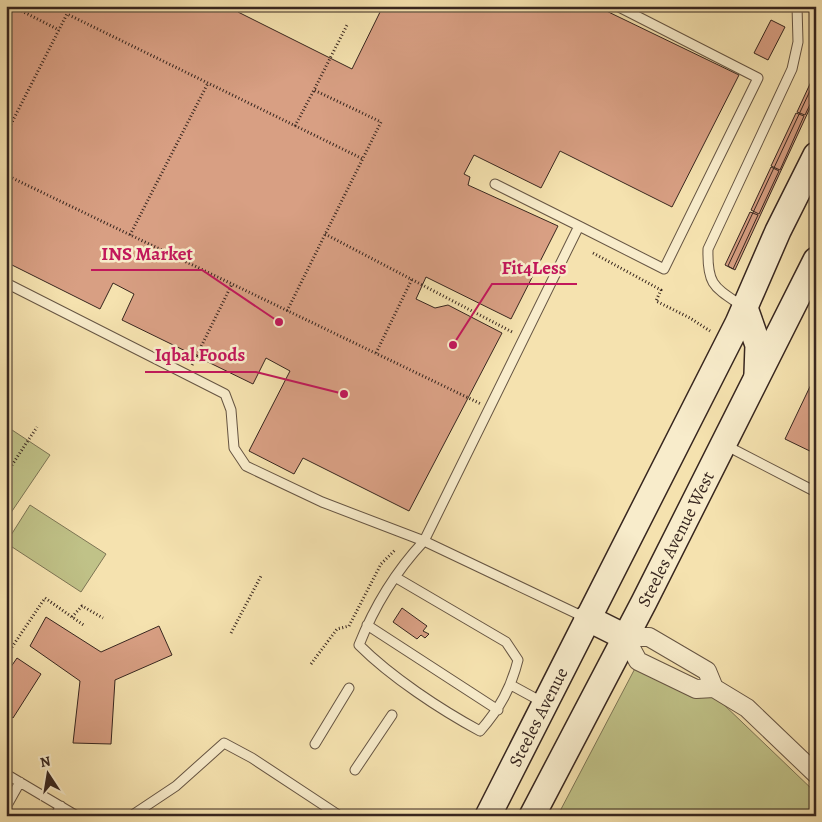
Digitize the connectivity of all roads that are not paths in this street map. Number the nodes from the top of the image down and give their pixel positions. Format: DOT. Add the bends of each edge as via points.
graph roads {
  1 [pos="618,6"];
  2 [pos="797,6"];
  3 [pos="816,156"];
  4 [pos="495,184"];
  5 [pos="579,226"];
  6 [pos="816,260"];
  7 [pos="6,283"];
  8 [pos="744,308"];
  9 [pos="756,379"];
  10 [pos="724,444"];
  11 [pos="816,492"];
  12 [pos="424,541"];
  13 [pos="394,577"];
  14 [pos="587,618"];
  15 [pos="367,625"];
  16 [pos="626,637"];
  17 [pos="512,685"];
  18 [pos="349,688"];
  19 [pos="714,688"];
  20 [pos="544,703"];
  21 [pos="498,710"];
  22 [pos="392,715"];
  23 [pos="315,744"];
  24 [pos="355,770"];
  25 [pos="6,774"];
  26 [pos="816,774"];
  27 [pos="20,782"];
  28 [pos="61,806"];
  29 [pos="6,807"];
  30 [pos="55,816"];
  31 [pos="77,816"];
  32 [pos="131,816"];
  33 [pos="340,816"];
  34 [pos="488,816"];
  35 [pos="532,816"];
  1 -- 5 [label="lane" via="758,78 664,269"];
  2 -- 8 [label="lane" via="798,42 792,69 708,249 707,269 711,282"];
  3 -- 8 [label="main road"];
  4 -- 5 [label="lane"];
  5 -- 12 [label="lane"];
  6 -- 9 [label="main road, Steeles Avenue West"];
  7 -- 12 [label="lane" via="226,394 231,410 234,448 246,466 322,502"];
  8 -- 9 [label="main road" via="758,346"];
  8 -- 14 [label="main road"];
  9 -- 10 [label="main road, Steeles Avenue West"];
  10 -- 11 [label="lane"];
  10 -- 16 [label="main road, Steeles Avenue West"];
  12 -- 13 [label="lane"];
  12 -- 14 [label="lane"];
  13 -- 15 [label="lane"];
  13 -- 17 [label="lane" via="506,642 518,660"];
  14 -- 16 [label="main road"];
  14 -- 20 [label="main road, Steeles Avenue"];
  15 -- 21 [label="lane"];
  15 -- 21 [label="lane" via="360,646 456,718 480,730"];
  16 -- 19 [label="street" via="649,637 707,671"];
  16 -- 19 [label="street" via="638,661 696,689"];
  16 -- 35 [label="main road, Steeles Avenue West"];
  17 -- 20 [label="lane"];
  17 -- 21 [label="lane"];
  18 -- 23 [label="lane"];
  19 -- 26 [label="street" via="747,708"];
  20 -- 34 [label="main road, Steeles Avenue"];
  22 -- 24 [label="lane"];
  25 -- 27 [label="lane"];
  27 -- 28 [label="lane"];
  27 -- 29 [label="lane"];
  28 -- 30 [label="lane"];
  28 -- 31 [label="lane"];
  32 -- 33 [label="lane" via="176,786 224,742"];
}
